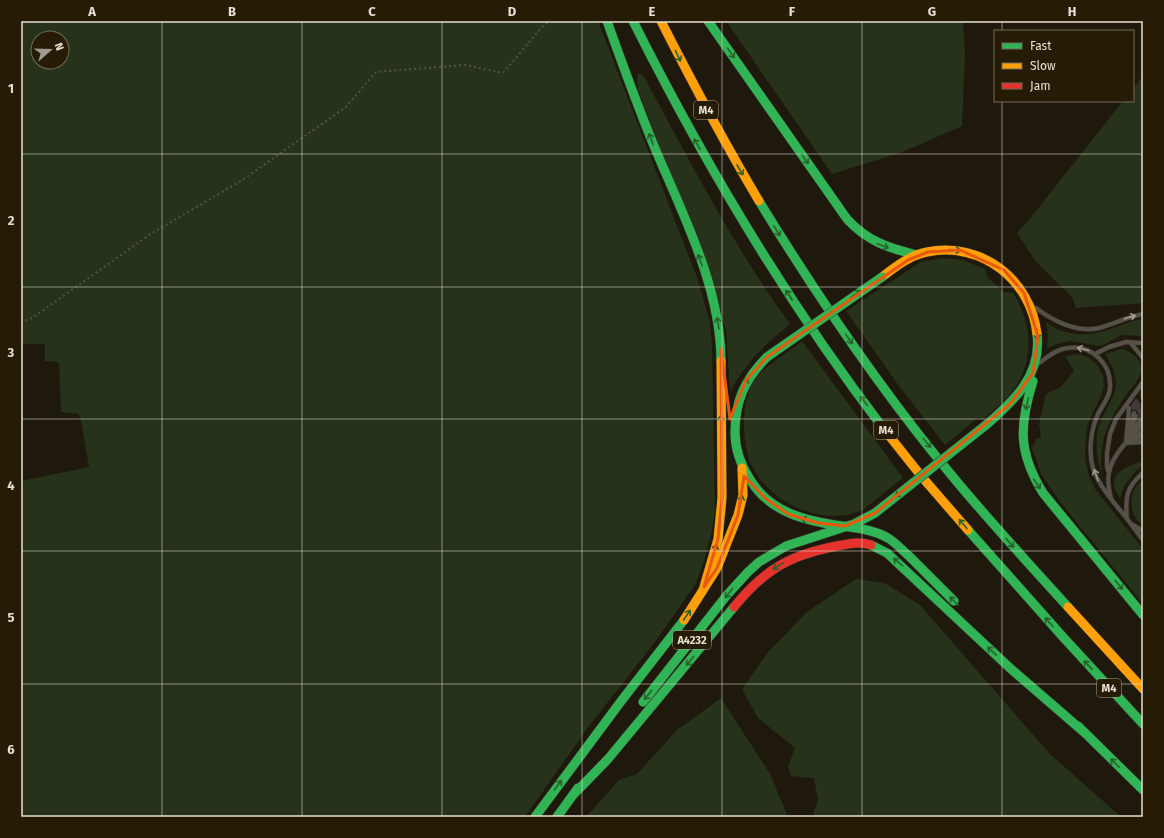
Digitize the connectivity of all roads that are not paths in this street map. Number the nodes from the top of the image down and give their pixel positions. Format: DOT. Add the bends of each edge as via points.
graph roads {
  1 [pos="606,21"];
  2 [pos="633,21"];
  3 [pos="661,21"];
  4 [pos="708,21"];
  5 [pos="917,255"];
  6 [pos="1030,303"];
  7 [pos="1143,314"];
  8 [pos="1130,342"];
  9 [pos="1143,343"];
  10 [pos="721,349"];
  11 [pos="1095,354"];
  12 [pos="1143,358"];
  13 [pos="1035,366"];
  14 [pos="1143,382"];
  15 [pos="1143,388"];
  16 [pos="1143,397"];
  17 [pos="1138,400"];
  18 [pos="1129,408"];
  19 [pos="1135,415"];
  20 [pos="1141,422"];
  21 [pos="1143,431"];
  22 [pos="734,434"];
  23 [pos="1143,436"];
  24 [pos="1143,442"];
  25 [pos="1126,443"];
  26 [pos="742,466"];
  27 [pos="1109,473"];
  28 [pos="1143,473"];
  29 [pos="1111,498"];
  30 [pos="1127,519"];
  31 [pos="1131,523"];
  32 [pos="845,526"];
  33 [pos="1143,532"];
  34 [pos="1143,540"];
  35 [pos="704,587"];
  36 [pos="960,607"];
  37 [pos="1143,615"];
  38 [pos="980,627"];
  39 [pos="1143,689"];
  40 [pos="1143,724"];
  41 [pos="1084,733"];
  42 [pos="1143,790"];
  43 [pos="572,796"];
  44 [pos="535,817"];
  45 [pos="557,817"];
  10 -- 1 [label="highway, one-way" via="717,314 701,260"];
  40 -- 2 [label="highway, M4, one-way" via="1051,625 930,486 852,386 789,295 727,196"];
  3 -- 39 [label="highway, M4, one-way" via="696,92 756,198 871,371 958,482 1060,601"];
  4 -- 5 [label="highway, one-way" via="854,226 877,243"];
  5 -- 6 [label="highway, one-way" via="948,250 975,254 1004,270"];
  22 -- 5 [label="highway, one-way, bridge" via="736,408 742,390 751,373 767,357 882,276"];
  6 -- 7 [label="lane, one-way" via="1047,316 1069,326 1086,329"];
  6 -- 13 [label="highway, one-way" via="1038,336"];
  8 -- 9 [label="lane"];
  8 -- 11 [label="lane"];
  8 -- 12 [label="lane"];
  10 -- 22 [label="highway"];
  35 -- 10 [label="highway, one-way" via="718,539 722,498"];
  11 -- 13 [label="lane, one-way" via="1082,348 1068,348 1056,351"];
  29 -- 11 [label="lane, one-way" via="1099,483 1093,468 1091,452 1093,428 1111,388 1104,363"];
  13 -- 32 [label="highway, one-way, bridge" via="1028,382 1005,409 876,512"];
  13 -- 37 [label="highway, one-way" via="1023,430 1027,464 1033,479"];
  14 -- 27 [label="lane" via="1116,418 1110,434 1107,453"];
  15 -- 16 [label="lane"];
  16 -- 17 [label="lane"];
  18 -- 25 [label="lane"];
  19 -- 25 [label="lane"];
  20 -- 25 [label="lane"];
  21 -- 25 [label="lane"];
  22 -- 26 [label="highway"];
  23 -- 25 [label="lane"];
  24 -- 25 [label="lane"];
  25 -- 27 [label="lane" via="1114,458"];
  32 -- 26 [label="highway, one-way" via="804,520 777,508 756,489"];
  35 -- 26 [label="highway, A4232, one-way" via="718,568 738,515 743,495"];
  27 -- 29 [label="lane"];
  28 -- 30 [label="lane" via="1129,488 1126,497"];
  29 -- 30 [label="lane"];
  30 -- 31 [label="lane"];
  31 -- 33 [label="lane"];
  31 -- 34 [label="lane"];
  36 -- 32 [label="highway, one-way" via="895,543 870,530"];
  32 -- 43 [label="highway, A4232, one-way" via="781,548 745,574"];
  44 -- 35 [label="highway, A4232, one-way" via="683,621"];
  38 -- 41 [label="highway"];
  42 -- 41 [label="highway, one-way"];
  41 -- 43 [label="highway, one-way" via="887,553 876,546 857,542 800,554 778,565 756,581 608,759"];
  43 -- 45 [label="highway, A4232"];
}
